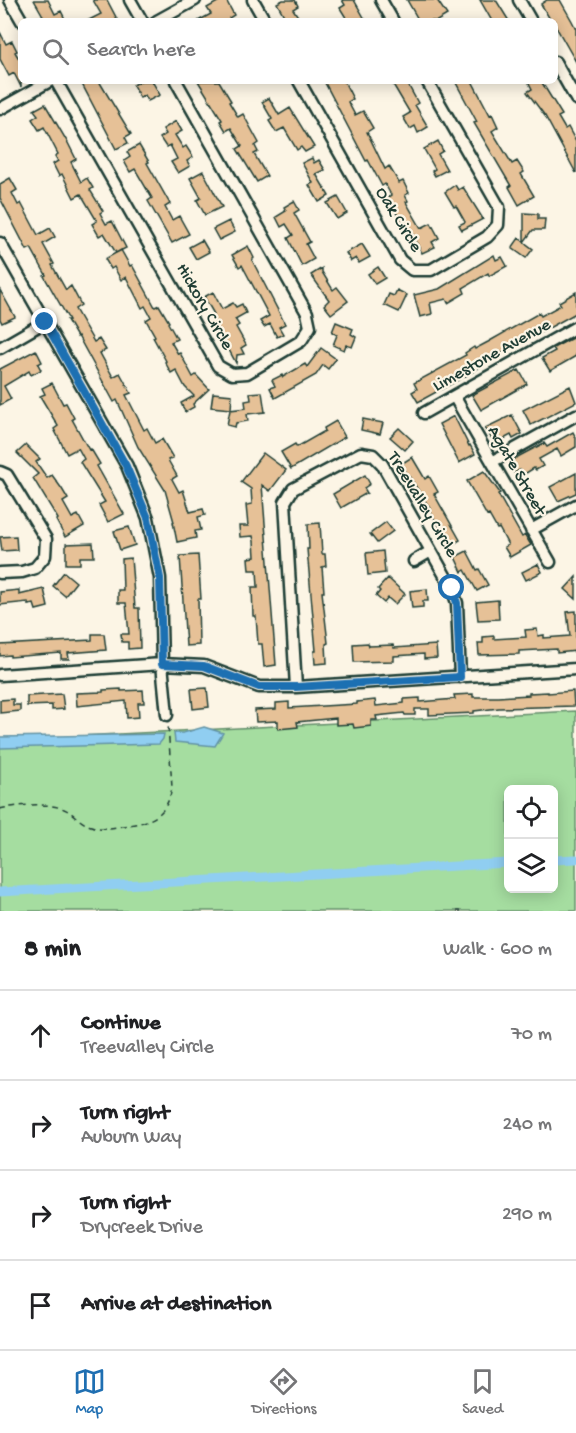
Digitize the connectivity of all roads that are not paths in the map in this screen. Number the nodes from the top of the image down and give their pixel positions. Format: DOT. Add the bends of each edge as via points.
graph roads {
  1 [pos="10,0"];
  2 [pos="130,0"];
  3 [pos="195,0"];
  4 [pos="253,0"];
  5 [pos="381,0"];
  6 [pos="519,0"];
  7 [pos="20,18"];
  8 [pos="140,18"];
  9 [pos="162,18"];
  10 [pos="263,18"];
  11 [pos="391,18"];
  12 [pos="529,18"];
  13 [pos="558,67"];
  14 [pos="45,84"];
  15 [pos="58,84"];
  16 [pos="178,84"];
  17 [pos="301,84"];
  18 [pos="429,84"];
  19 [pos="576,99"];
  20 [pos="0,109"];
  21 [pos="0,243"];
  22 [pos="45,322"];
  23 [pos="576,327"];
  24 [pos="0,348"];
  25 [pos="454,396"];
  26 [pos="424,413"];
  27 [pos="576,415"];
  28 [pos="492,462"];
  29 [pos="0,472"];
  30 [pos="576,505"];
  31 [pos="531,530"];
  32 [pos="431,552"];
  33 [pos="414,561"];
  34 [pos="550,562"];
  35 [pos="0,573"];
  36 [pos="162,664"];
  37 [pos="576,669"];
  38 [pos="0,675"];
  39 [pos="460,677"];
  40 [pos="296,687"];
  41 [pos="167,715"];
  1 -- 7 [label="street"];
  2 -- 8 [label="street"];
  3 -- 9 [label="street"];
  4 -- 10 [label="street"];
  5 -- 11 [label="street"];
  6 -- 12 [label="street"];
  13 -- 19 [label="street"];
  14 -- 20 [label="street"];
  15 -- 16 [label="street, Hickory Circle" via="218,366 232,374 247,373 301,341 310,327 308,313"];
  17 -- 18 [label="street, Oak Circle" via="399,260 412,270 431,270 487,237 498,225 499,207"];
  21 -- 22 [label="street"];
  22 -- 24 [label="street"];
  22 -- 36 [label="street" via="126,466 148,518 160,578"];
  23 -- 25 [label="street, Limestone Avenue"];
  25 -- 26 [label="street, Limestone Avenue"];
  25 -- 28 [label="street, Agate Street"];
  27 -- 28 [label="street"];
  28 -- 31 [label="street, Agate Street"];
  29 -- 35 [label="street" via="7,475 46,540 45,556 35,568"];
  30 -- 31 [label="street"];
  31 -- 34 [label="street, Agate Street"];
  32 -- 33 [label="street"];
  32 -- 39 [label="street, Treevalley Circle" via="457,603"];
  32 -- 40 [label="street, Treevalley Circle" via="382,464 373,455 361,453 293,489 285,502"];
  36 -- 38 [label="street"];
  36 -- 40 [label="street" via="204,666 259,687"];
  36 -- 41 [label="street"];
  37 -- 39 [label="street"];
  39 -- 40 [label="street"];
}
